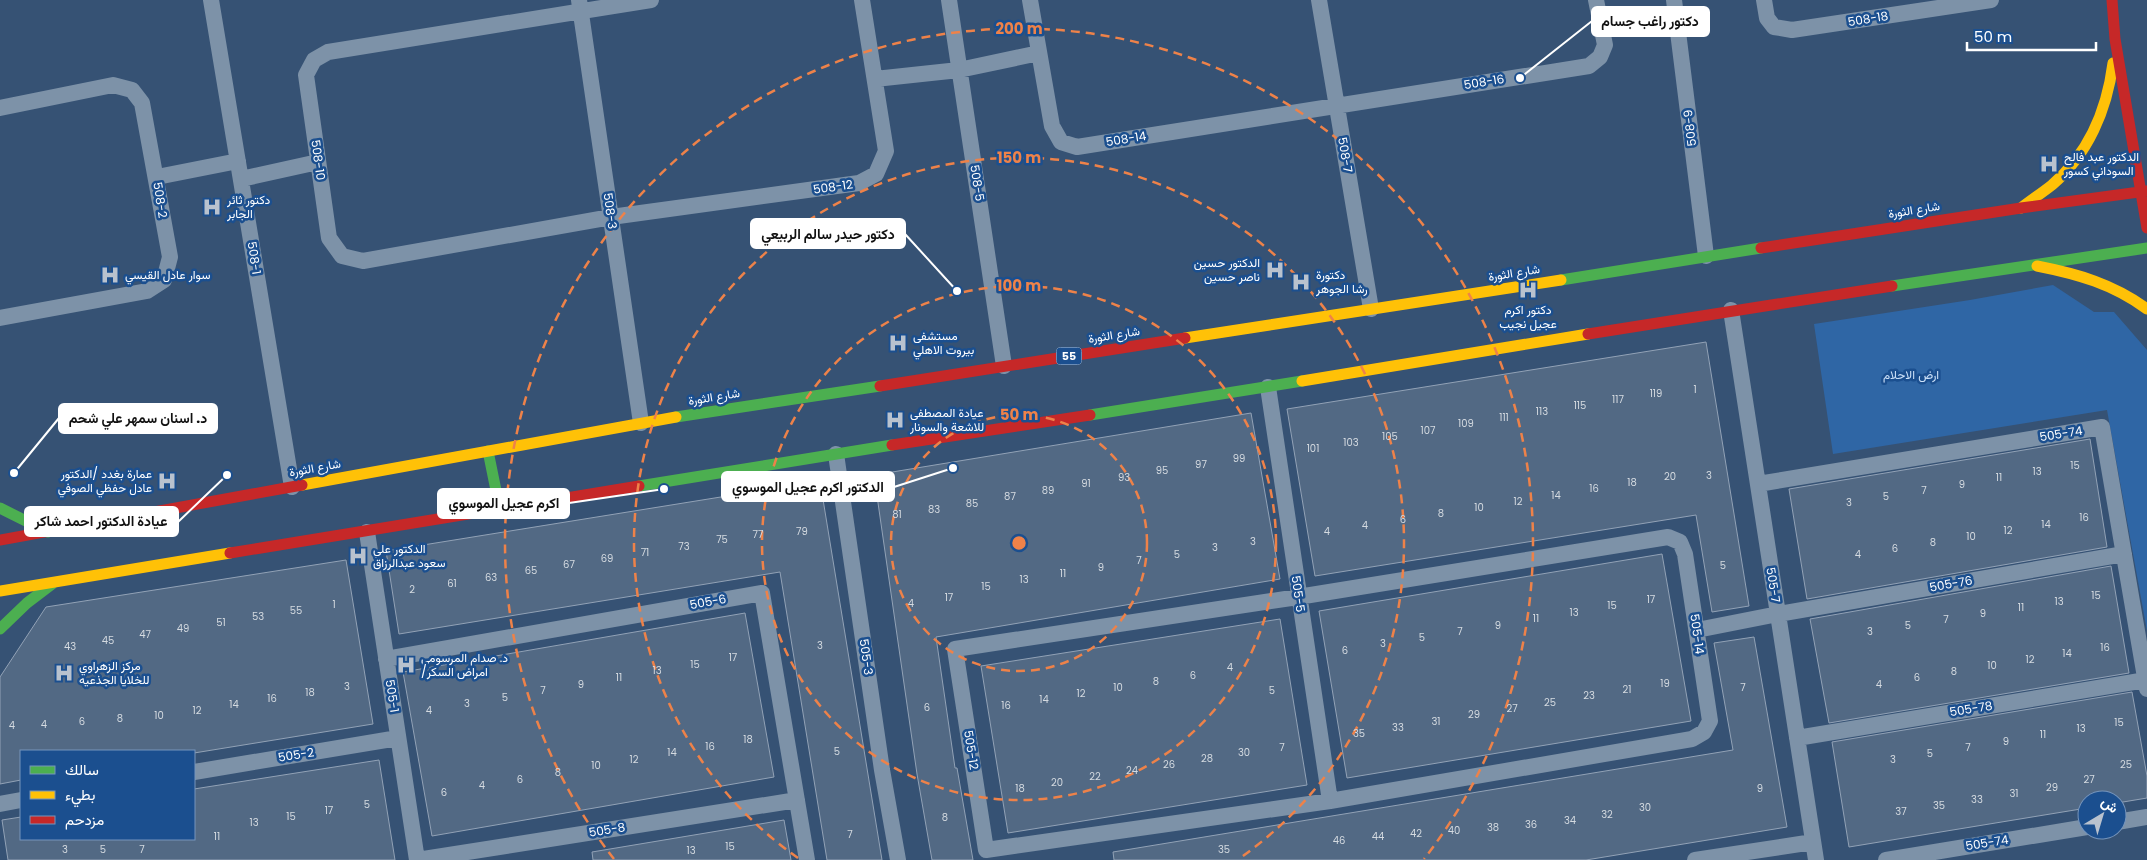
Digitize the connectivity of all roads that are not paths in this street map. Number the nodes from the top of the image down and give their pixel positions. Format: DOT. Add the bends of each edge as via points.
graph roads {
  1 [pos="211,0"];
  2 [pos="651,0"];
  3 [pos="862,0"];
  4 [pos="949,0"];
  5 [pos="1030,0"];
  6 [pos="1319,0"];
  7 [pos="1596,0"];
  8 [pos="1674,0"];
  9 [pos="1764,0"];
  10 [pos="1991,0"];
  11 [pos="2112,0"];
  12 [pos="580,5"];
  13 [pos="2115,39"];
  14 [pos="1039,53"];
  15 [pos="959,70"];
  16 [pos="875,80"];
  17 [pos="1336,106"];
  18 [pos="0,108"];
  19 [pos="238,161"];
  20 [pos="318,162"];
  21 [pos="156,177"];
  22 [pos="240,179"];
  23 [pos="2144,192"];
  24 [pos="2147,207"];
  25 [pos="2020,208"];
  26 [pos="611,217"];
  27 [pos="2147,228"];
  28 [pos="2147,248"];
  29 [pos="1706,256"];
  30 [pos="2037,266"];
  31 [pos="1371,309"];
  32 [pos="2147,309"];
  33 [pos="1731,310"];
  34 [pos="0,318"];
  35 [pos="1004,366"];
  36 [pos="1268,387"];
  37 [pos="641,423"];
  38 [pos="488,451"];
  39 [pos="836,454"];
  40 [pos="1758,484"];
  41 [pos="292,487"];
  42 [pos="0,508"];
  43 [pos="500,510"];
  44 [pos="48,532"];
  45 [pos="367,532"];
  46 [pos="0,540"];
  47 [pos="2124,554"];
  48 [pos="54,582"];
  49 [pos="0,591"];
  50 [pos="1298,597"];
  51 [pos="1778,614"];
  52 [pos="0,629"];
  53 [pos="1697,630"];
  54 [pos="386,659"];
  55 [pos="2146,685"];
  56 [pos="398,738"];
  57 [pos="1797,738"];
  58 [pos="195,772"];
  59 [pos="20,800"];
  60 [pos="797,800"];
  61 [pos="1330,801"];
  62 [pos="0,804"];
  63 [pos="2147,817"];
  64 [pos="2127,820"];
  65 [pos="2077,829"];
  66 [pos="1813,842"];
  67 [pos="417,860"];
  68 [pos="807,860"];
  69 [pos="898,860"];
  70 [pos="1696,860"];
  71 [pos="1816,860"];
  72 [pos="1886,860"];
  1 -- 19 [label="street, 508-1"];
  2 -- 12 [label="street"];
  3 -- 16 [label="street, 508-12"];
  4 -- 15 [label="street, 508-5"];
  5 -- 14 [label="street, 508-14"];
  6 -- 17 [label="street, 508-7"];
  7 -- 17 [label="street, 508-16" via="1605,45 1600,57 1589,66"];
  8 -- 29 [label="street, 508-9"];
  9 -- 10 [label="street, 508-18" via="1767,18 1774,28 1792,30"];
  11 -- 13 [label="main road"];
  12 -- 20 [label="street, 508-10" via="328,52 314,60 306,75"];
  12 -- 26 [label="street, 508-3"];
  13 -- 23 [label="main road"];
  13 -- 25 [label="main road" via="2109,87 2100,118 2080,153 2053,184"];
  14 -- 15 [label="street"];
  14 -- 17 [label="street, 508-14" via="1052,126 1061,142 1077,147"];
  15 -- 16 [label="street"];
  15 -- 35 [label="street, 508-5"];
  16 -- 26 [label="street, 508-12" via="886,151 876,174 859,183"];
  17 -- 31 [label="street, 508-7"];
  18 -- 21 [label="street, 508-2" via="113,85 132,90 142,103"];
  19 -- 21 [label="street"];
  19 -- 22 [label="street, 508-1"];
  20 -- 22 [label="street"];
  20 -- 26 [label="street, 508-10" via="329,238 342,256 363,261"];
  21 -- 34 [label="street, 508-2" via="170,257 164,280 147,291"];
  22 -- 41 [label="street, 508-1"];
  23 -- 24 [label="main road"];
  23 -- 25 [label="main road, شارع الثورة / 55"];
  23 -- 27 [label="main road"];
  25 -- 29 [label="main road, شارع الثورة / 55"];
  26 -- 37 [label="street, 508-3"];
  28 -- 30 [label="main road"];
  29 -- 31 [label="main road, شارع الثورة / 55"];
  30 -- 32 [label="main road" via="2084,275 2128,295"];
  30 -- 33 [label="main road"];
  31 -- 35 [label="main road, شارع الثورة / 55"];
  33 -- 36 [label="main road"];
  33 -- 40 [label="street, 505-7"];
  35 -- 37 [label="main road, شارع الثورة / 55"];
  36 -- 39 [label="main road"];
  36 -- 50 [label="street, 505-5"];
  37 -- 38 [label="main road, شارع الثورة / 55"];
  38 -- 41 [label="main road, شارع الثورة / 55"];
  38 -- 43 [label="main road"];
  39 -- 43 [label="main road"];
  39 -- 69 [label="street, 505-3"];
  40 -- 47 [label="street, 505-74" via="2102,427"];
  40 -- 51 [label="street, 505-7"];
  41 -- 44 [label="main road, شارع الثورة / 55"];
  42 -- 44 [label="main road"];
  43 -- 45 [label="main road"];
  44 -- 46 [label="main road, شارع الثورة / 55"];
  45 -- 48 [label="main road"];
  45 -- 54 [label="street, 505-1"];
  47 -- 51 [label="street, 505-76"];
  47 -- 55 [label="street, 505-74"];
  48 -- 49 [label="main road"];
  48 -- 52 [label="main road"];
  50 -- 53 [label="street, 505-14" via="1668,537 1680,542 1685,554"];
  50 -- 61 [label="street, 505-5"];
  50 -- 61 [label="street, 505-12" via="954,649 986,850"];
  51 -- 53 [label="street, 505-76"];
  51 -- 57 [label="street, 505-7"];
  53 -- 61 [label="street, 505-14" via="1710,721 1704,732 1692,739"];
  54 -- 56 [label="street, 505-1"];
  54 -- 60 [label="street, 505-6" via="762,593"];
  55 -- 57 [label="street, 505-78"];
  56 -- 58 [label="street, 505-2"];
  56 -- 67 [label="street, 505-1"];
  57 -- 66 [label="street, 505-7"];
  59 -- 62 [label="street"];
  60 -- 67 [label="street, 505-8"];
  60 -- 68 [label="street, 505-6"];
  63 -- 64 [label="street"];
  65 -- 72 [label="street, 505-74"];
  66 -- 70 [label="street"];
  66 -- 71 [label="street, 505-7"];
}
